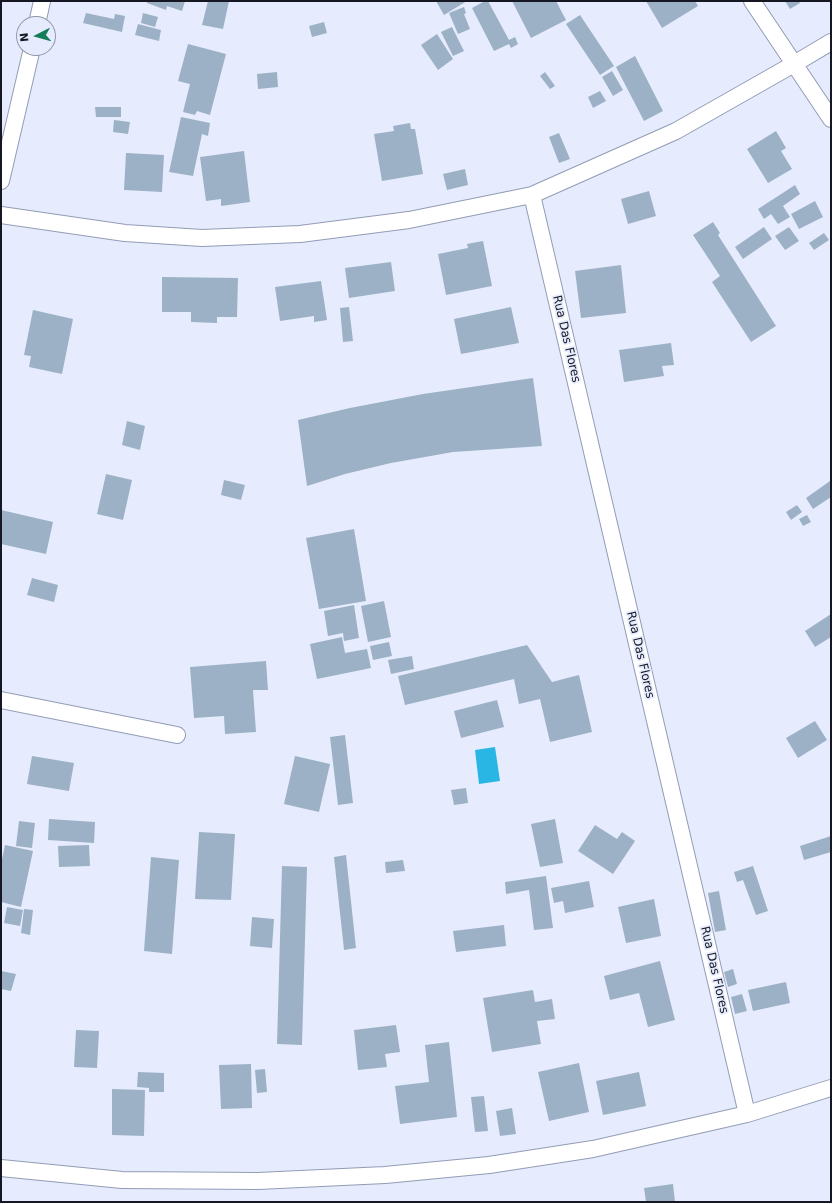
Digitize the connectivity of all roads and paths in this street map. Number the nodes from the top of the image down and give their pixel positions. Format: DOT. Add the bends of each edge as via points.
graph roads {
  1 [pos="42,1"];
  2 [pos="752,1"];
  3 [pos="39,16"];
  4 [pos="831,42"];
  5 [pos="30,56"];
  6 [pos="794,64"];
  7 [pos="831,120"];
  8 [pos="1,181"];
  9 [pos="532,195"];
  10 [pos="1,215"];
  11 [pos="1,700"];
  12 [pos="177,735"];
  13 [pos="831,1088"];
  14 [pos="747,1114"];
  15 [pos="1,1168"];
  1 -- 3 [label="street"];
  2 -- 6 [label="street"];
  4 -- 6 [label="street"];
  5 -- 8 [label="street"];
  6 -- 7 [label="street"];
  6 -- 9 [label="street" via="676,131"];
  9 -- 10 [label="street" via="409,220 300,234 202,238 125,233"];
  9 -- 14 [label="street, Rua Das Flores"];
  11 -- 12 [label="street"];
  13 -- 14 [label="street"];
  14 -- 15 [label="street" via="593,1149 488,1165 385,1175 258,1181 122,1180"];
}
